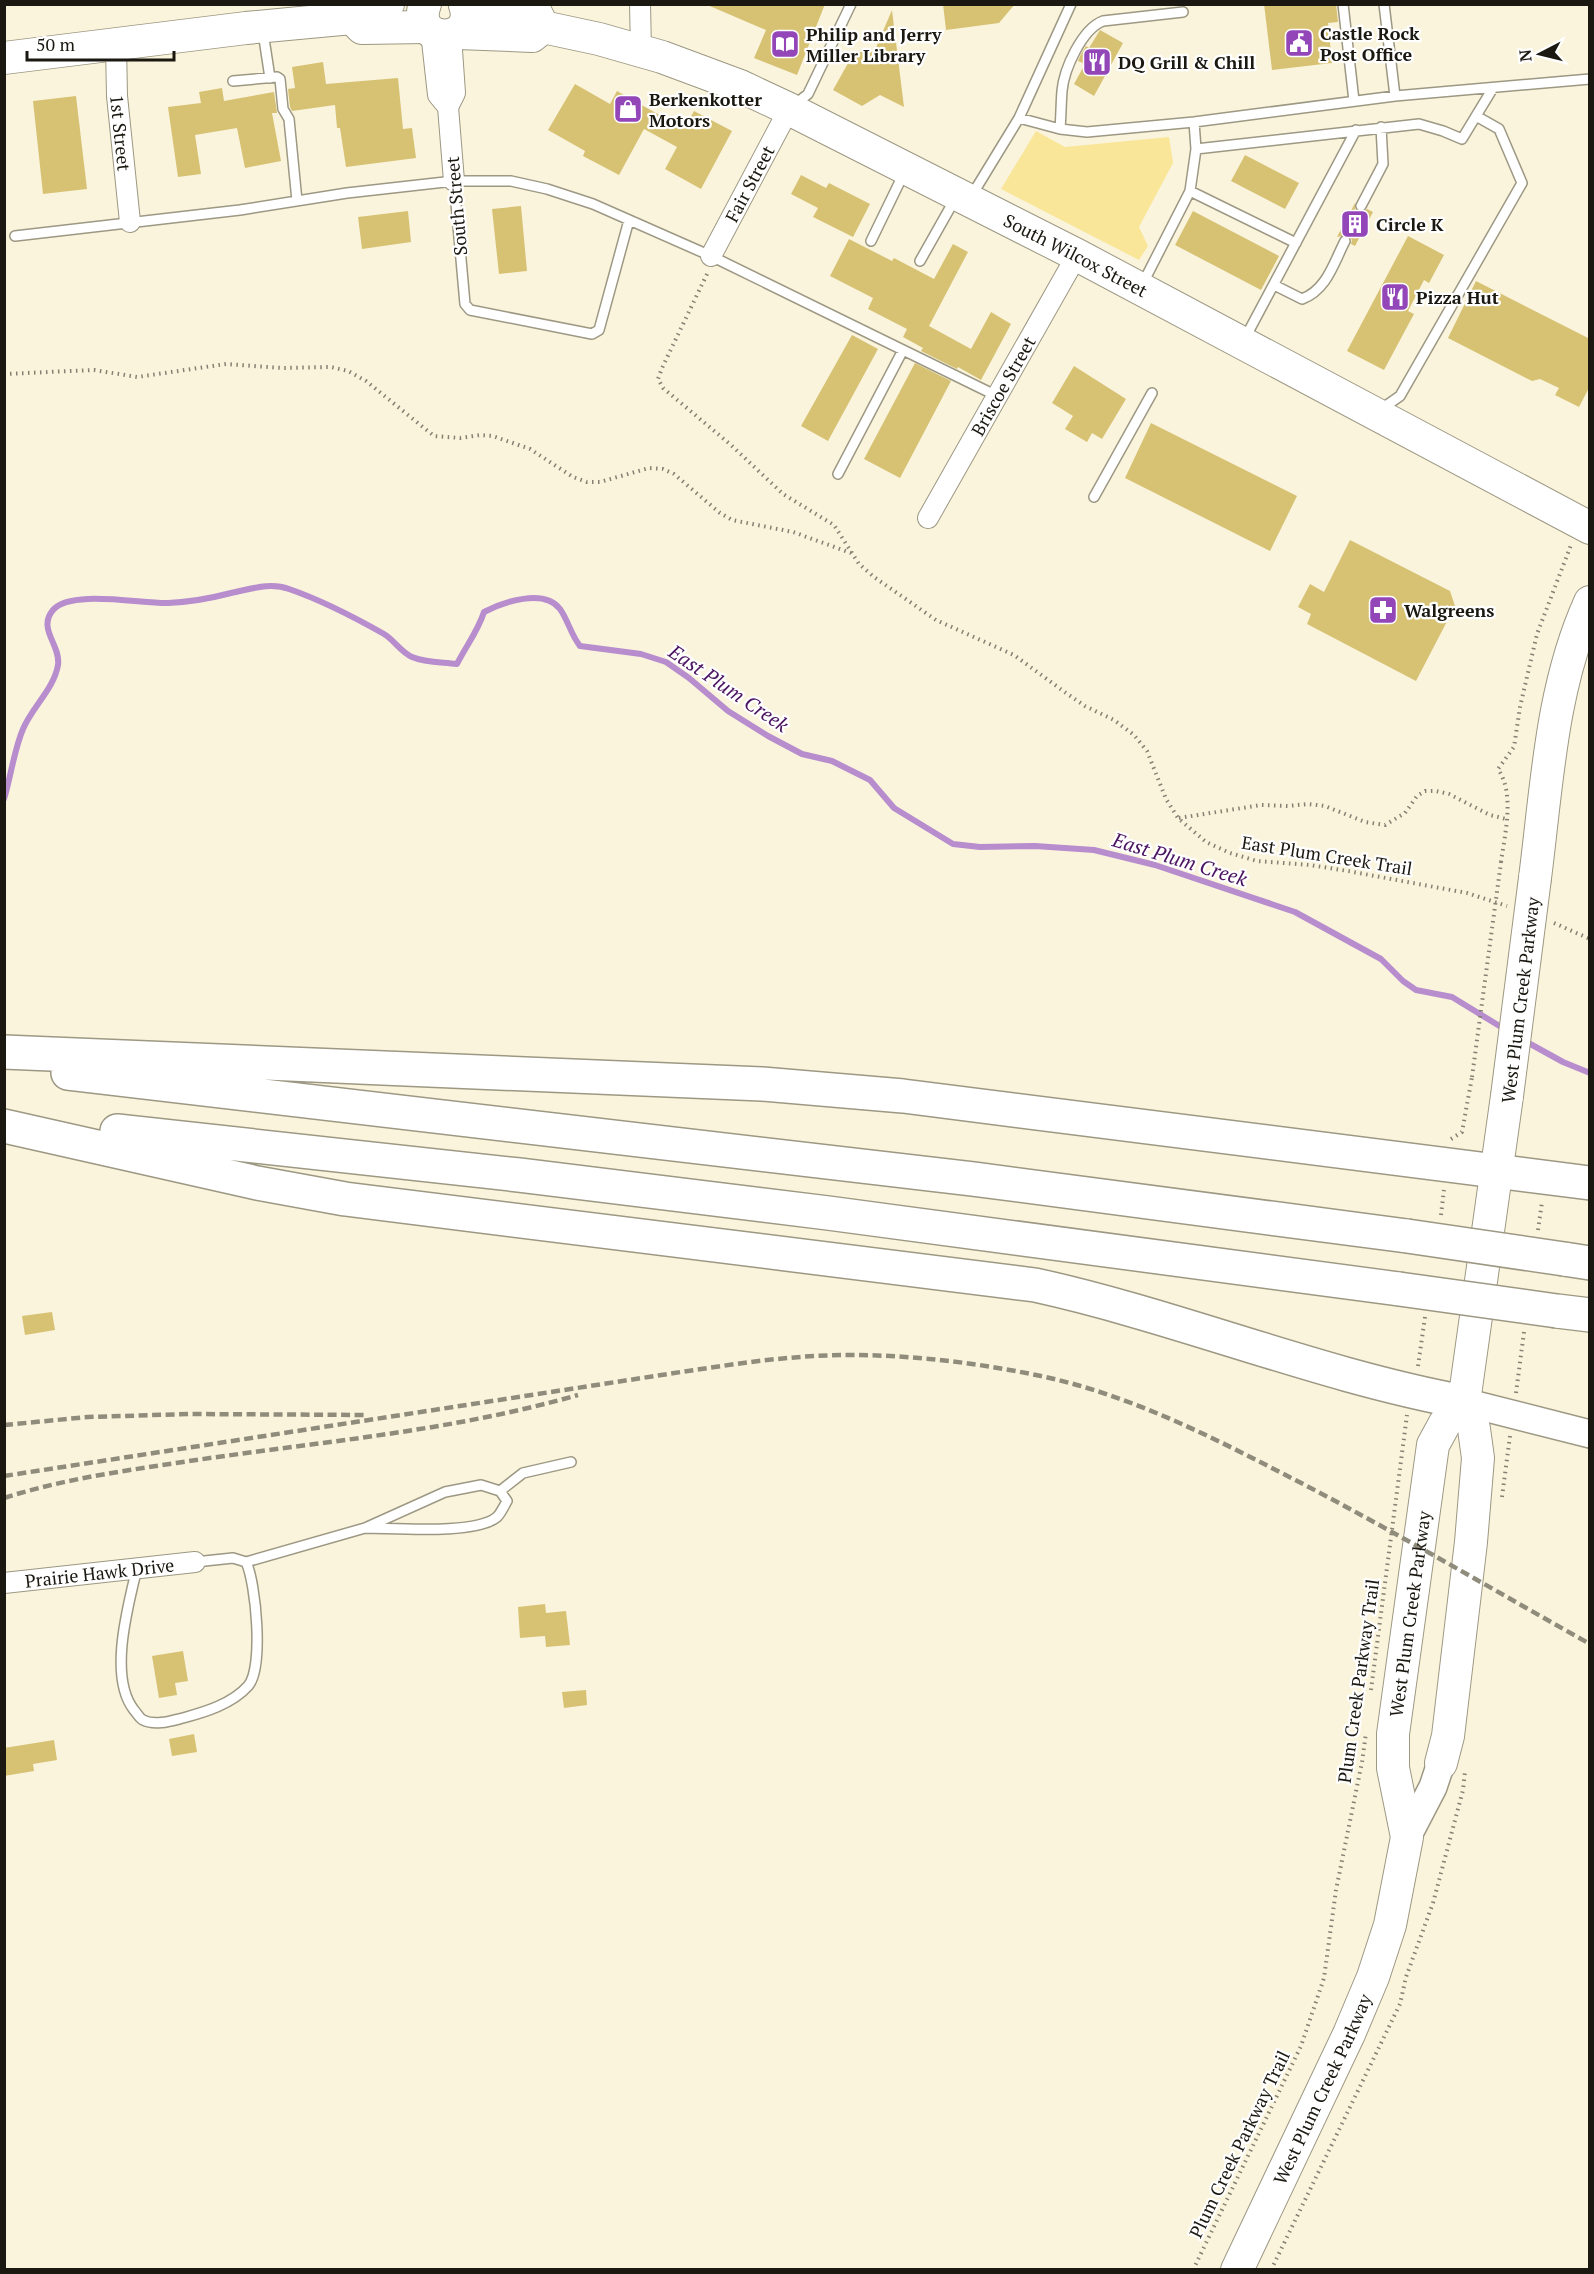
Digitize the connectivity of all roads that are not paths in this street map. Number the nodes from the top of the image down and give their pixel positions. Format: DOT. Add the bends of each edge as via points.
graph roads {
  1 [pos="388,4"];
  2 [pos="639,4"];
  3 [pos="851,4"];
  4 [pos="1071,4"];
  5 [pos="1343,4"];
  6 [pos="1384,4"];
  7 [pos="1183,12"];
  8 [pos="352,18"];
  9 [pos="446,20"];
  10 [pos="263,27"];
  11 [pos="116,45"];
  12 [pos="641,51"];
  13 [pos="4,58"];
  14 [pos="270,78"];
  15 [pos="1590,79"];
  16 [pos="233,81"];
  17 [pos="1493,88"];
  18 [pos="1395,96"];
  19 [pos="1354,101"];
  20 [pos="789,109"];
  21 [pos="1476,116"];
  22 [pos="1019,118"];
  23 [pos="1194,122"];
  24 [pos="1381,127"];
  25 [pos="1060,129"];
  26 [pos="1356,130"];
  27 [pos="1196,149"];
  28 [pos="907,168"];
  29 [pos="454,181"];
  30 [pos="1190,190"];
  31 [pos="963,197"];
  32 [pos="297,201"];
  33 [pos="1361,206"];
  34 [pos="629,220"];
  35 [pos="130,222"];
  36 [pos="15,236"];
  37 [pos="871,241"];
  38 [pos="1345,241"];
  39 [pos="1296,243"];
  40 [pos="1077,255"];
  41 [pos="711,256"];
  42 [pos="920,261"];
  43 [pos="1274,285"];
  44 [pos="1140,289"];
  45 [pos="1243,343"];
  46 [pos="903,350"];
  47 [pos="1152,393"];
  48 [pos="998,396"];
  49 [pos="1375,414"];
  50 [pos="838,474"];
  51 [pos="1094,497"];
  52 [pos="928,518"];
  53 [pos="1582,532"];
  54 [pos="1590,602"];
  55 [pos="1590,667"];
  56 [pos="1560,696"];
  57 [pos="4,1052"];
  58 [pos="4,1066"];
  59 [pos="4,1118"];
  60 [pos="4,1126"];
  61 [pos="1498,1170"];
  62 [pos="1590,1183"];
  63 [pos="1577,1261"];
  64 [pos="1590,1315"];
  65 [pos="1464,1402"];
  66 [pos="1590,1434"];
  67 [pos="571,1462"];
  68 [pos="500,1491"];
  69 [pos="364,1528"];
  70 [pos="195,1562"];
  71 [pos="246,1562"];
  72 [pos="137,1568"];
  73 [pos="4,1583"];
  74 [pos="1441,1763"];
  75 [pos="1407,1837"];
  76 [pos="1252,2234"];
  77 [pos="1231,2270"];
  78 [pos="1237,2270"];
  1 -- 8 [label="main road" via="358,7"];
  2 -- 12 [label="street"];
  3 -- 20 [label="lane" via="808,94"];
  4 -- 22 [label="lane"];
  5 -- 19 [label="lane"];
  6 -- 18 [label="lane"];
  7 -- 25 [label="lane" via="1093,25 1065,74"];
  8 -- 9 [label="main road" via="362,28"];
  8 -- 10 [label="main road"];
  9 -- 12 [label="main road, South Wilcox Street" via="534,11 543,27"];
  9 -- 29 [label="street, South Street" via="438,94 448,107"];
  10 -- 11 [label="main road"];
  10 -- 14 [label="lane"];
  11 -- 13 [label="main road"];
  11 -- 35 [label="street, 1st Street" via="117,96"];
  12 -- 20 [label="main road, South Wilcox Street" via="700,70"];
  14 -- 16 [label="lane"];
  14 -- 32 [label="lane" via="280,79 283,109 289,120"];
  15 -- 17 [label="lane"];
  17 -- 18 [label="lane"];
  17 -- 21 [label="lane"];
  18 -- 19 [label="lane"];
  19 -- 23 [label="lane"];
  20 -- 28 [label="main road, South Wilcox Street"];
  20 -- 41 [label="street, Fair Street"];
  21 -- 24 [label="lane" via="1462,139 1419,124"];
  21 -- 49 [label="lane" via="1499,129 1522,183 1400,396"];
  22 -- 25 [label="lane"];
  22 -- 31 [label="lane"];
  23 -- 25 [label="lane" via="1087,132"];
  23 -- 27 [label="lane"];
  24 -- 26 [label="lane"];
  24 -- 33 [label="lane" via="1383,164"];
  26 -- 27 [label="lane"];
  26 -- 39 [label="lane"];
  27 -- 30 [label="lane"];
  28 -- 31 [label="main road, South Wilcox Street"];
  28 -- 37 [label="lane"];
  29 -- 32 [label="lane"];
  29 -- 34 [label="lane" via="512,182 547,189"];
  29 -- 34 [label="lane, South Street" via="465,304 470,310 592,334 599,330"];
  30 -- 39 [label="lane"];
  30 -- 44 [label="lane"];
  31 -- 40 [label="main road, South Wilcox Street"];
  31 -- 42 [label="lane"];
  32 -- 35 [label="lane"];
  34 -- 41 [label="lane"];
  35 -- 36 [label="lane"];
  38 -- 43 [label="lane" via="1314,295 1302,299"];
  39 -- 43 [label="lane"];
  40 -- 44 [label="main road, South Wilcox Street"];
  40 -- 48 [label="street, Briscoe Street"];
  41 -- 46 [label="lane"];
  43 -- 45 [label="lane"];
  44 -- 45 [label="main road, South Wilcox Street"];
  45 -- 49 [label="main road, South Wilcox Street"];
  46 -- 48 [label="lane"];
  46 -- 50 [label="lane"];
  47 -- 51 [label="lane"];
  48 -- 52 [label="street, Briscoe Street"];
  49 -- 53 [label="main road, South Wilcox Street"];
  54 -- 56 [label="main road, West Plum Creek Parkway"];
  55 -- 56 [label="main road"];
  56 -- 61 [label="main road, West Plum Creek Parkway, bridge"];
  57 -- 61 [label="highway" via="785,1086 969,1103"];
  58 -- 63 [label="highway, bridge" via="973,1179"];
  59 -- 64 [label="highway, bridge" via="828,1213"];
  60 -- 65 [label="highway" via="345,1199 1035,1285 1158,1316 1288,1359"];
  61 -- 62 [label="highway"];
  61 -- 65 [label="main road, West Plum Creek Parkway"];
  65 -- 66 [label="main road"];
  65 -- 74 [label="main road, West Plum Creek Parkway" via="1471,1414 1478,1458 1448,1736"];
  65 -- 75 [label="main road, West Plum Creek Parkway" via="1445,1423 1433,1445 1396,1711 1393,1761"];
  67 -- 68 [label="lane" via="523,1473"];
  68 -- 69 [label="lane" via="481,1485 445,1492"];
  68 -- 69 [label="lane" via="507,1501 498,1516 480,1526"];
  69 -- 71 [label="lane"];
  70 -- 71 [label="lane" via="233,1558"];
  70 -- 72 [label="street, Prairie Hawk Drive"];
  71 -- 72 [label="lane" via="254,1589 256,1633 255,1668 249,1685 211,1710 158,1723 142,1720 128,1702 121,1674 126,1614"];
  72 -- 73 [label="street, Prairie Hawk Drive"];
  74 -- 75 [label="main road, West Plum Creek Parkway"];
  75 -- 76 [label="main road, West Plum Creek Parkway" via="1390,1924 1373,1977 1327,2082"];
  76 -- 77 [label="main road, West Plum Creek Parkway"];
  76 -- 78 [label="main road, West Plum Creek Parkway"];
}
